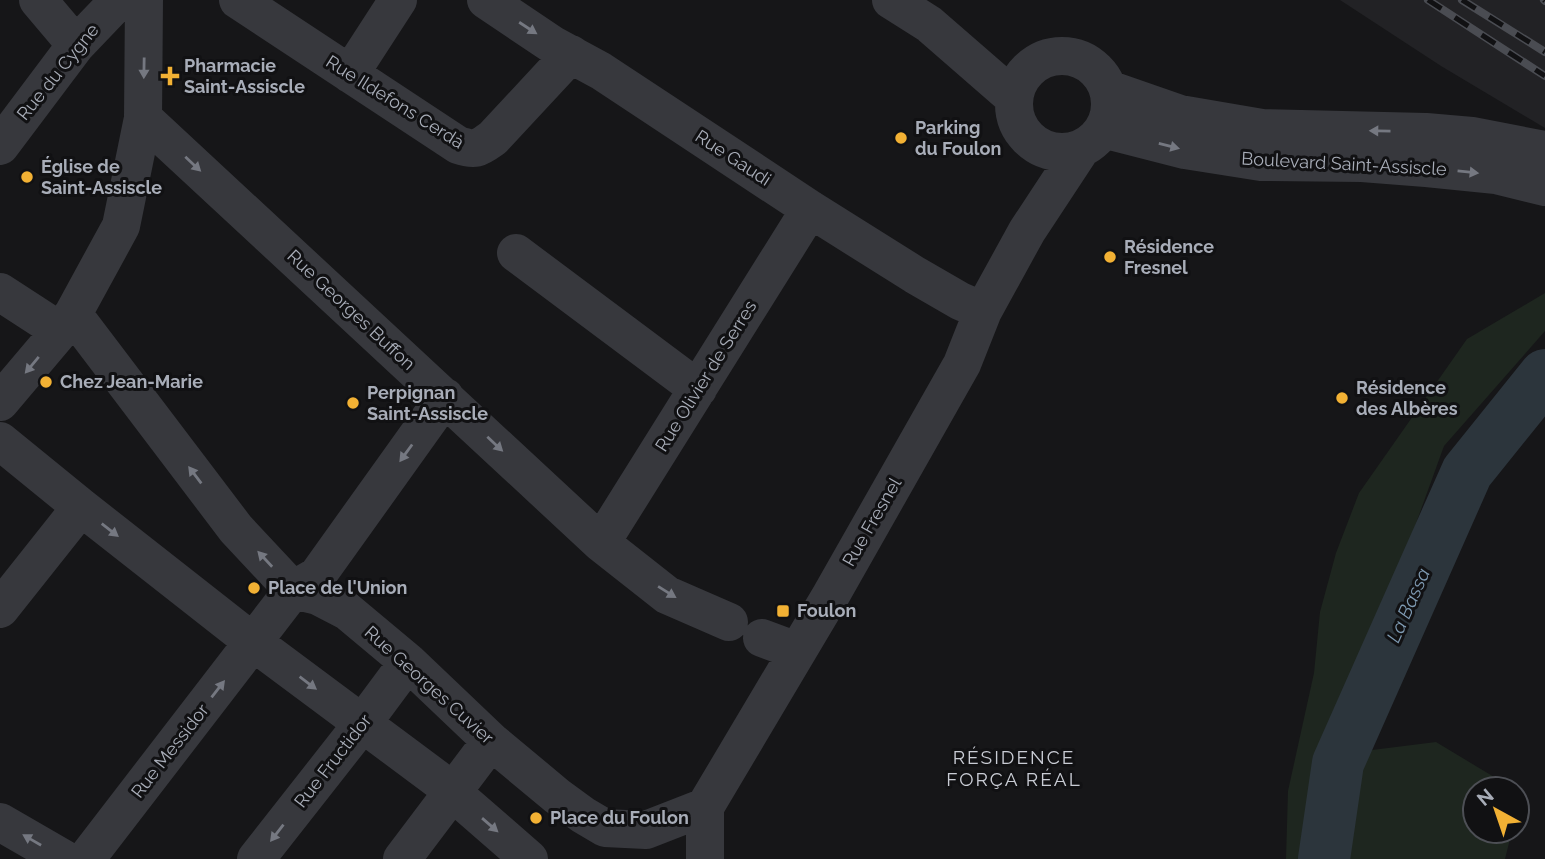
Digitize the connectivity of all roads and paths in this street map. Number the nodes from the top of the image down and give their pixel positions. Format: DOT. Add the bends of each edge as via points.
graph roads {
  1 [pos="38,0"];
  2 [pos="119,0"];
  3 [pos="144,0"];
  4 [pos="238,0"];
  5 [pos="398,0"];
  6 [pos="486,0"];
  7 [pos="891,0"];
  8 [pos="76,45"];
  9 [pos="571,54"];
  10 [pos="350,74"];
  11 [pos="1023,82"];
  12 [pos="1108,89"];
  13 [pos="143,118"];
  14 [pos="1026,138"];
  15 [pos="1092,139"];
  16 [pos="0,146"];
  17 [pos="1545,150"];
  18 [pos="1545,187"];
  19 [pos="810,209"];
  20 [pos="1027,231"];
  21 [pos="516,253"];
  22 [pos="0,292"];
  23 [pos="983,311"];
  24 [pos="66,322"];
  25 [pos="698,389"];
  26 [pos="445,397"];
  27 [pos="0,402"];
  28 [pos="0,441"];
  29 [pos="81,507"];
  30 [pos="601,543"];
  31 [pos="293,590"];
  32 [pos="0,609"];
  33 [pos="253,642"];
  34 [pos="797,651"];
  35 [pos="408,662"];
  36 [pos="362,724"];
  37 [pos="491,741"];
  38 [pos="452,792"];
  39 [pos="705,807"];
  40 [pos="0,822"];
  41 [pos="64,859"];
  42 [pos="86,859"];
  43 [pos="256,859"];
  44 [pos="401,859"];
  45 [pos="529,859"];
  46 [pos="705,859"];
  1 -- 8 [label="street"];
  2 -- 8 [label="street, Rue du Cygne"];
  3 -- 13 [label="street, one-way"];
  4 -- 10 [label="street, Rue Ildefons Cerdà"];
  5 -- 10 [label="street"];
  6 -- 9 [label="street, Rue Gaudi, one-way"];
  7 -- 11 [label="street" via="929,24 1000,50"];
  8 -- 16 [label="street, Rue du Cygne"];
  9 -- 10 [label="street, Rue Ildefons Cerdà" via="493,138 469,149"];
  9 -- 19 [label="street, Rue Gaudi"];
  11 -- 12 [label="street" via="1045,58 1061,56 1089,65"];
  11 -- 14 [label="street" via="1014,112"];
  12 -- 15 [label="street" via="1108,116"];
  17 -- 12 [label="street, Boulevard Saint-Assiscle, one-way" via="1426,132 1262,128 1180,114"];
  13 -- 24 [label="street" via="121,226"];
  13 -- 26 [label="street, Rue Georges Buffon, one-way"];
  14 -- 15 [label="street" via="1038,147 1067,153"];
  14 -- 20 [label="street, Rue Fresnel" via="1031,179"];
  15 -- 18 [label="street, Boulevard Saint-Assiscle, one-way" via="1261,162 1362,163 1496,175"];
  15 -- 20 [label="street, Rue Fresnel"];
  19 -- 23 [label="street, Rue Gaudi" via="915,275"];
  19 -- 25 [label="street, Rue Olivier de Serres"];
  20 -- 23 [label="street, Rue Fresnel"];
  21 -- 25 [label="street"];
  22 -- 24 [label="street"];
  23 -- 34 [label="street, Rue Fresnel" via="962,364"];
  24 -- 27 [label="street, one-way"];
  31 -- 24 [label="street, one-way" via="236,529"];
  25 -- 30 [label="street, Rue Olivier de Serres"];
  26 -- 30 [label="street, Rue Georges Buffon, one-way"];
  26 -- 31 [label="street, one-way" via="317,576"];
  28 -- 29 [label="street"];
  29 -- 32 [label="street"];
  29 -- 33 [label="street, one-way"];
  30 -- 34 [label="street, Rue Georges Buffon, one-way" via="667,594"];
  31 -- 33 [label="street"];
  31 -- 35 [label="street, Rue Georges Cuvier" via="347,611"];
  33 -- 36 [label="street, one-way"];
  42 -- 33 [label="street, Rue Messidor, one-way"];
  34 -- 39 [label="street, Rue Fresnel"];
  35 -- 36 [label="street, Rue Fructidor"];
  35 -- 37 [label="street, Rue Georges Cuvier"];
  36 -- 38 [label="street"];
  36 -- 43 [label="street, Rue Fructidor, one-way"];
  37 -- 38 [label="street"];
  37 -- 39 [label="street, Rue Georges Cuvier" via="557,796 605,828 646,830"];
  38 -- 44 [label="street"];
  38 -- 45 [label="street, one-way"];
  39 -- 46 [label="street"];
  41 -- 40 [label="street, one-way"];
}
